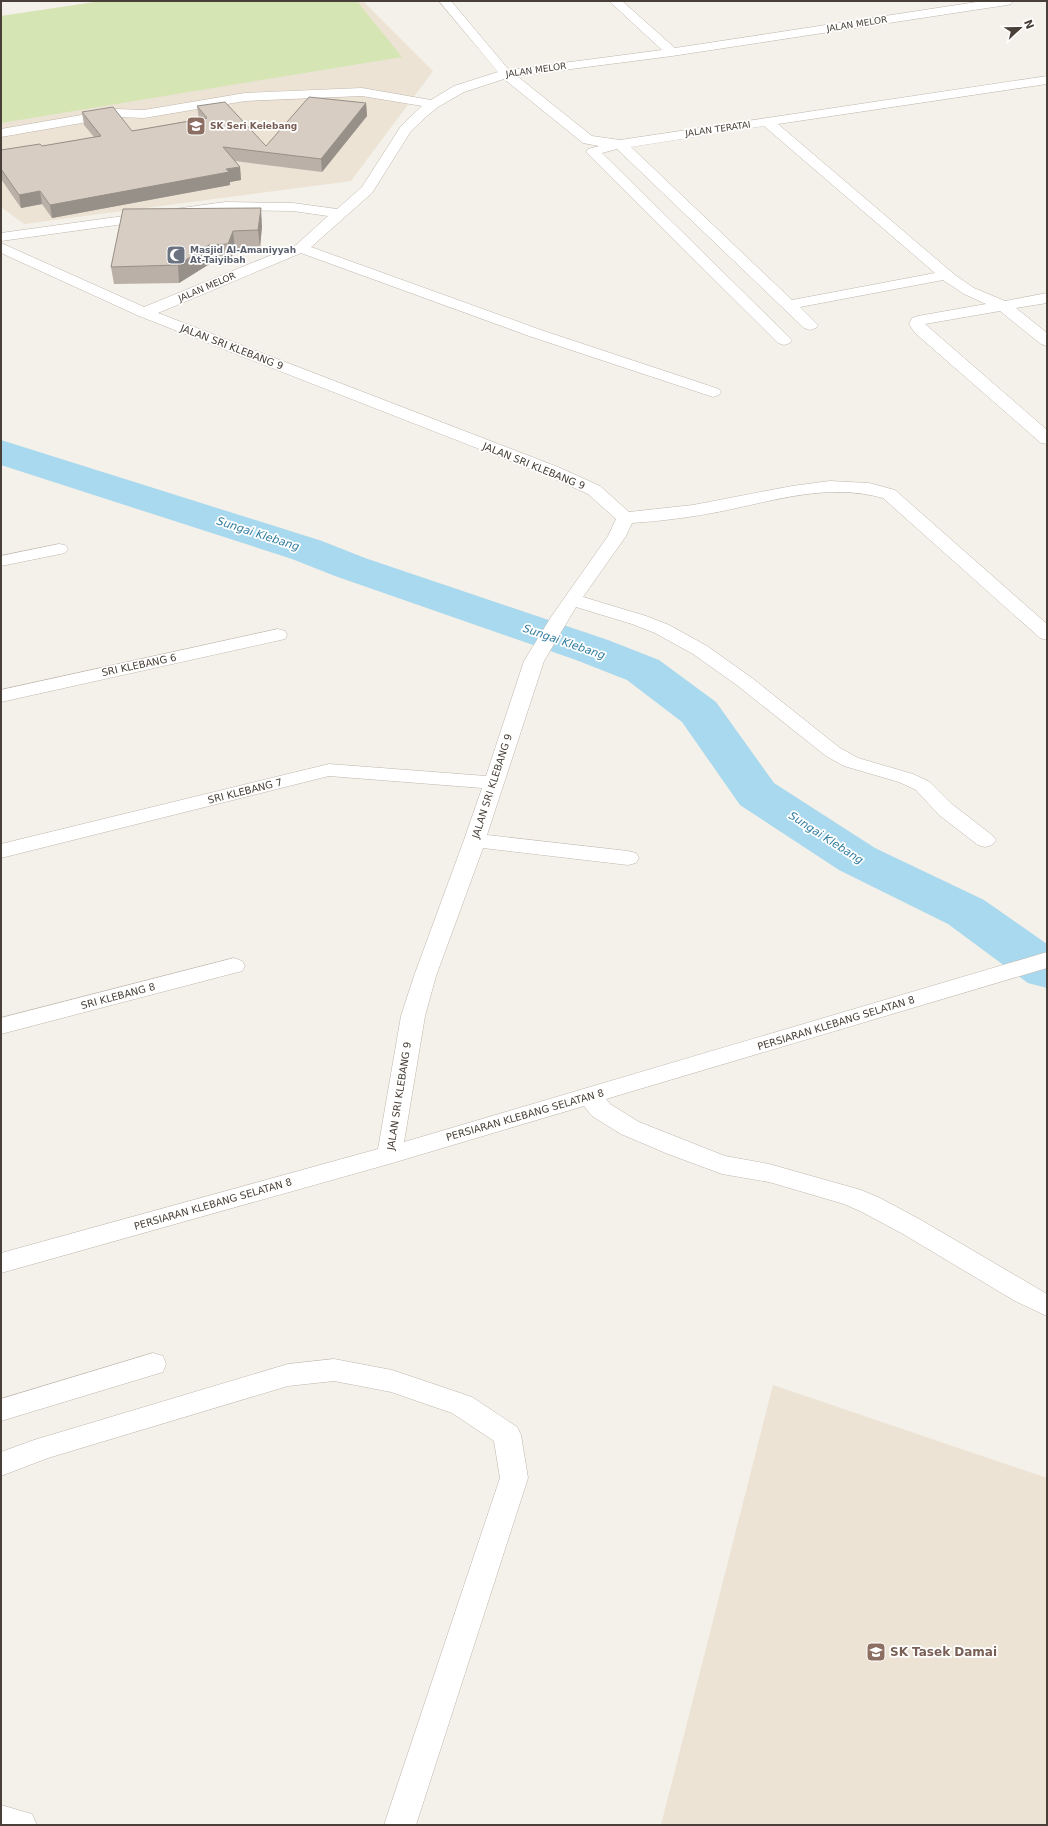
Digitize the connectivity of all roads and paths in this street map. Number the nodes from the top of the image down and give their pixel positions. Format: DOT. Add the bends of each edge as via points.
graph roads {
  1 [pos="445,1"];
  2 [pos="615,1"];
  3 [pos="1007,1"];
  4 [pos="672,52"];
  5 [pos="506,74"];
  6 [pos="1047,80"];
  7 [pos="433,104"];
  8 [pos="766,122"];
  9 [pos="1,133"];
  10 [pos="620,144"];
  11 [pos="341,214"];
  12 [pos="1,237"];
  13 [pos="1,247"];
  14 [pos="301,248"];
  15 [pos="947,275"];
  16 [pos="1047,298"];
  17 [pos="789,305"];
  18 [pos="1004,306"];
  19 [pos="144,313"];
  20 [pos="810,325"];
  21 [pos="784,340"];
  22 [pos="1047,341"];
  23 [pos="714,392"];
  24 [pos="1047,439"];
  25 [pos="625,518"];
  26 [pos="59,549"];
  27 [pos="1,561"];
  28 [pos="573,600"];
  29 [pos="1047,634"];
  30 [pos="278,635"];
  31 [pos="1,696"];
  32 [pos="493,783"];
  33 [pos="475,840"];
  34 [pos="986,840"];
  35 [pos="1,851"];
  36 [pos="628,858"];
  37 [pos="1047,960"];
  38 [pos="234,966"];
  39 [pos="1,1026"];
  40 [pos="590,1096"];
  41 [pos="390,1155"];
  42 [pos="1,1263"];
  43 [pos="1047,1306"];
  44 [pos="153,1364"];
  45 [pos="1,1410"];
  46 [pos="1,1464"];
  47 [pos="1,1820"];
  48 [pos="21,1825"];
  49 [pos="400,1825"];
  1 -- 5 [label="street, JALAN TERATAI"];
  2 -- 4 [label="street"];
  3 -- 4 [label="street, JALAN MELOR"];
  4 -- 5 [label="street, JALAN MELOR"];
  5 -- 7 [label="street, JALAN MELOR" via="459,89"];
  5 -- 10 [label="street, JALAN TERATAI" via="588,140"];
  6 -- 8 [label="street, JALAN TERATAI"];
  7 -- 9 [label="street" via="362,92 245,97 144,114 116,113"];
  7 -- 11 [label="street, JALAN MELOR" via="406,129 367,190"];
  8 -- 10 [label="street, JALAN TERATAI"];
  8 -- 15 [label="street"];
  10 -- 17 [label="street"];
  10 -- 21 [label="street" via="593,152"];
  11 -- 12 [label="street" via="293,207 225,206"];
  11 -- 14 [label="street, JALAN MELOR"];
  13 -- 19 [label="street, JALAN SRI KLEBANG 9"];
  14 -- 19 [label="street, JALAN MELOR"];
  14 -- 23 [label="street" via="535,333"];
  15 -- 17 [label="street"];
  15 -- 18 [label="street" via="969,291"];
  16 -- 18 [label="street"];
  17 -- 20 [label="street"];
  18 -- 22 [label="street"];
  18 -- 24 [label="street" via="924,318 917,324"];
  19 -- 25 [label="street, JALAN SRI KLEBANG 9" via="552,471 594,490"];
  25 -- 28 [label="street, JALAN SRI KLEBANG 9" via="617,536"];
  25 -- 29 [label="street" via="664,516 817,486 875,489 889,494"];
  26 -- 27 [label="street"];
  28 -- 32 [label="street, JALAN SRI KLEBANG 9" via="534,661"];
  28 -- 34 [label="street" via="662,629 700,650 833,752 871,770 906,778 923,786 946,810"];
  30 -- 31 [label="street, SRI KLEBANG 6"];
  32 -- 33 [label="street, JALAN SRI KLEBANG 9"];
  32 -- 35 [label="street, SRI KLEBANG 7" via="329,770"];
  33 -- 36 [label="street"];
  33 -- 41 [label="street, JALAN SRI KLEBANG 9" via="413,1016"];
  37 -- 40 [label="street, PERSIARAN KLEBANG SELATAN 8"];
  38 -- 39 [label="street, SRI KLEBANG 8"];
  40 -- 41 [label="street, PERSIARAN KLEBANG SELATAN 8"];
  40 -- 43 [label="street" via="601,1110 630,1128 677,1148 722,1165 769,1173 871,1205"];
  41 -- 42 [label="street, PERSIARAN KLEBANG SELATAN 8"];
  44 -- 45 [label="street"];
  46 -- 49 [label="street" via="44,1448 288,1374 334,1370 392,1381 462,1405 507,1435 514,1478"];
  47 -- 48 [label="street"];
}
